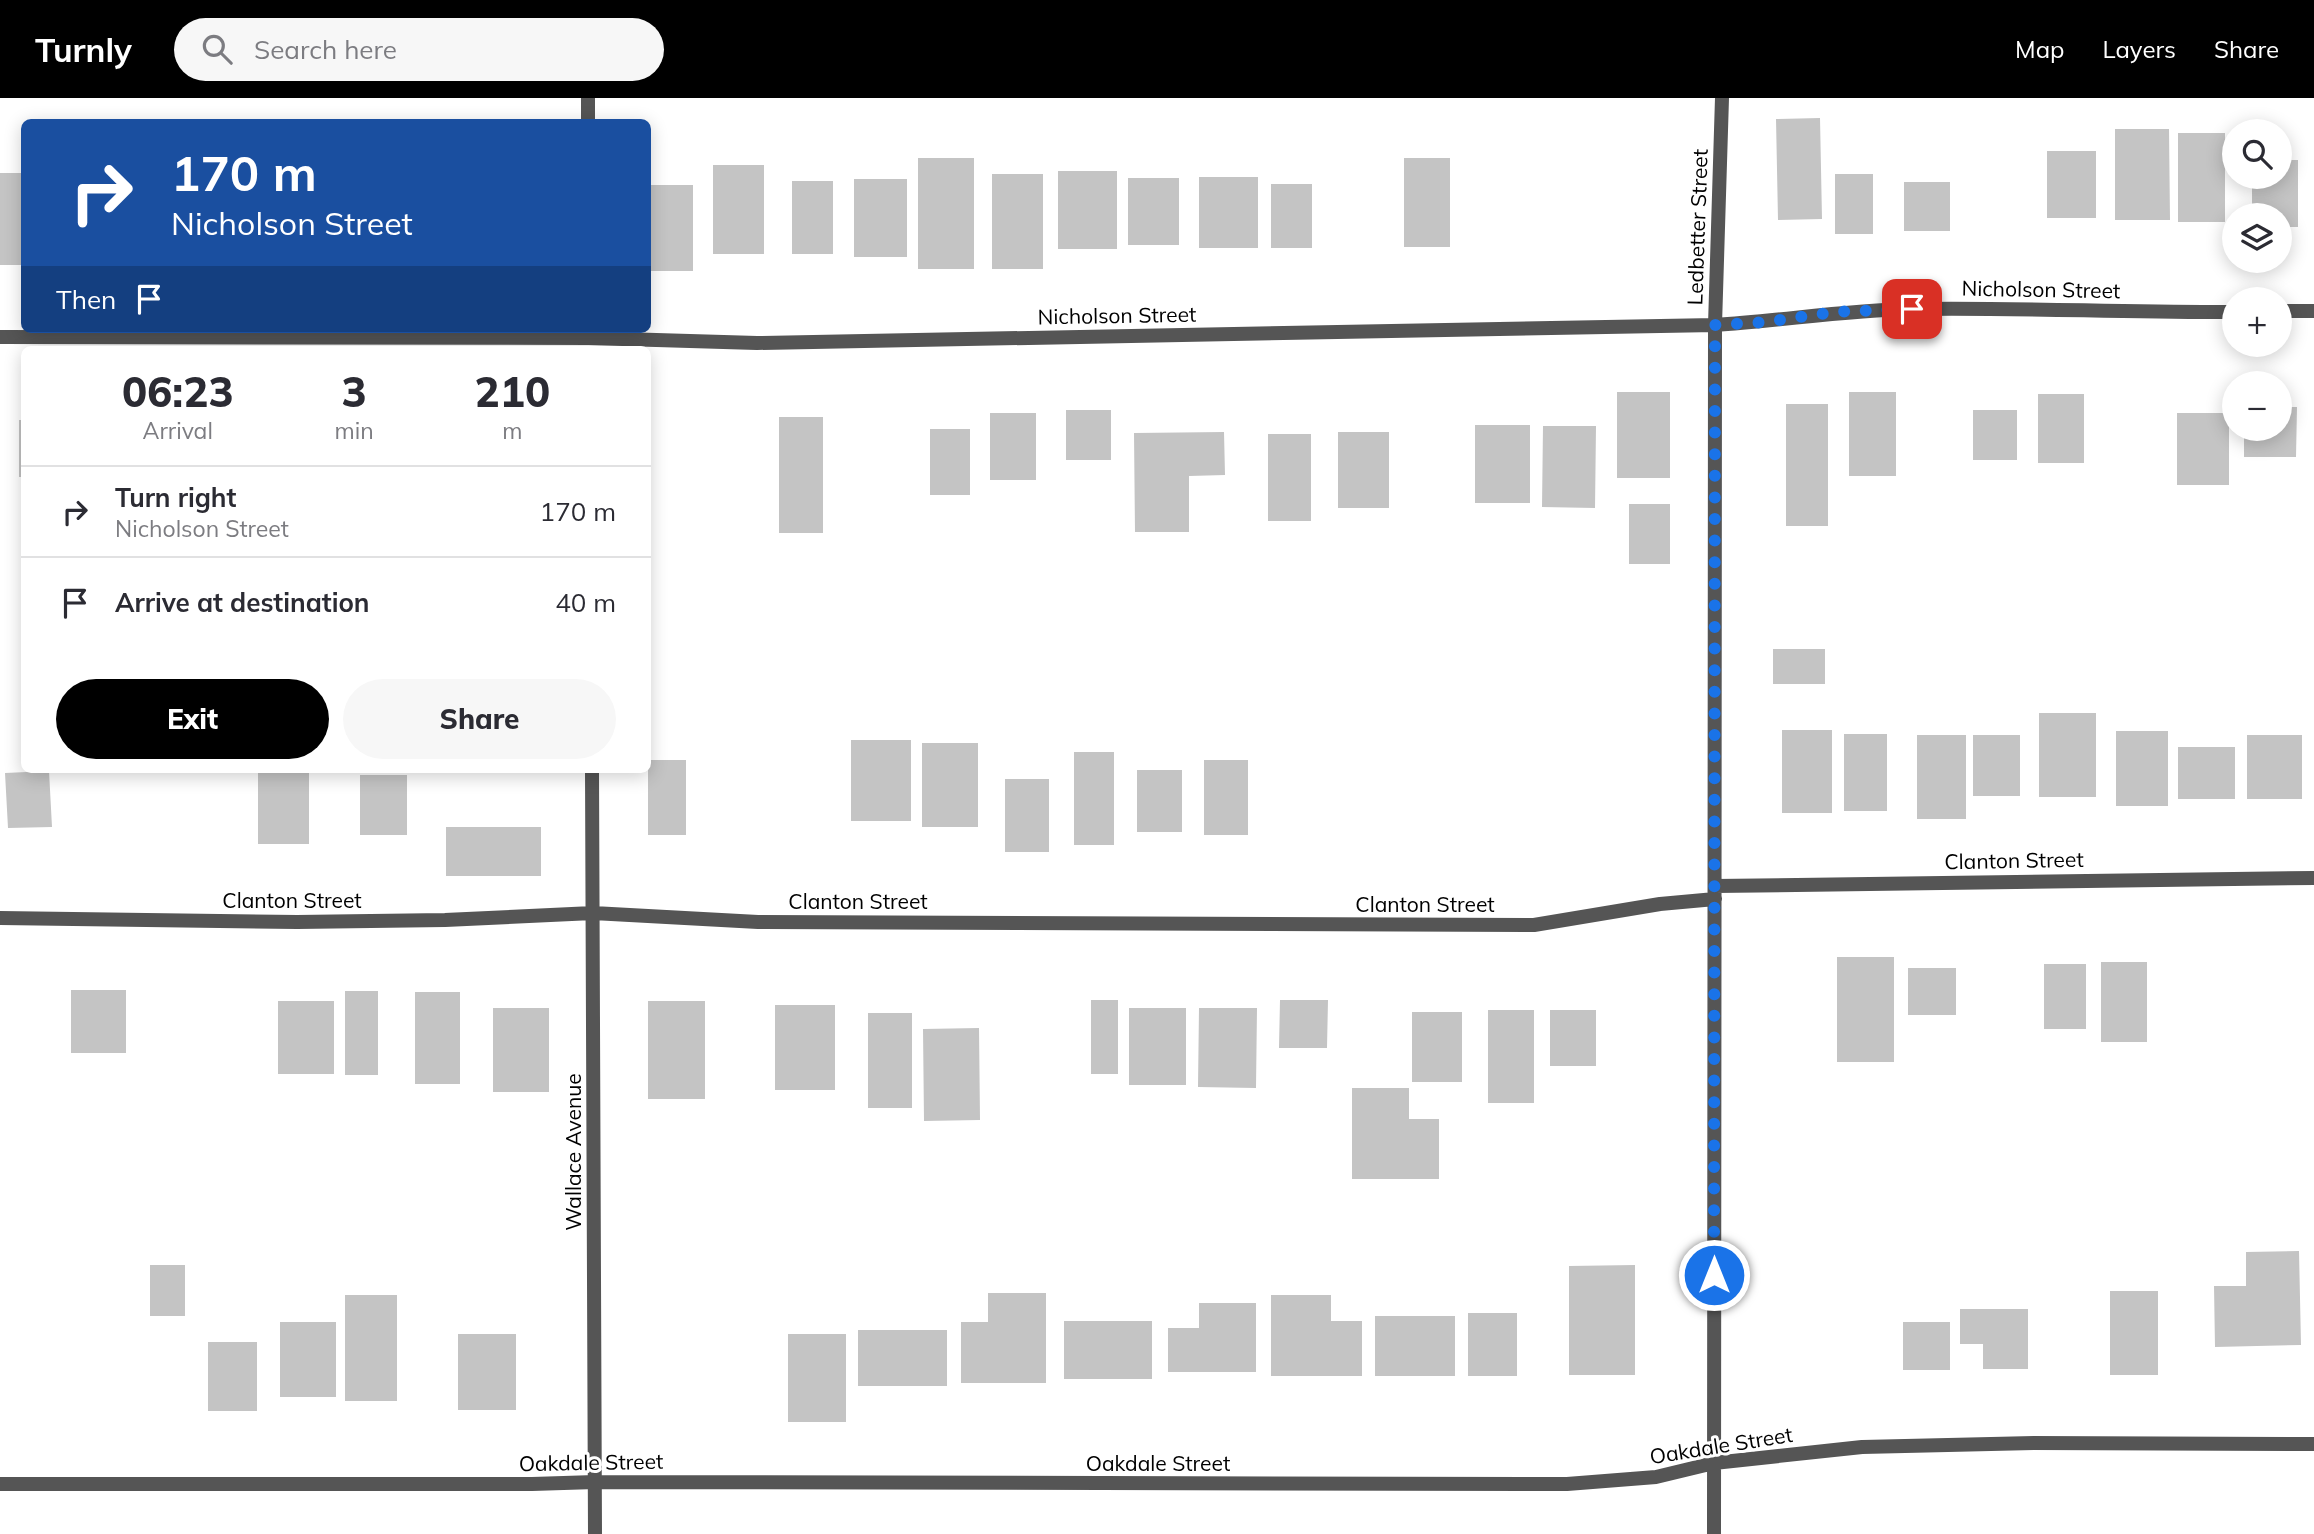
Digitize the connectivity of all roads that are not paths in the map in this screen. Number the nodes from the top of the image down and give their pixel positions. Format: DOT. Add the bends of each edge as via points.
graph roads {
  1 [pos="588,98"];
  2 [pos="1722,98"];
  3 [pos="588,119"];
  4 [pos="2292,311"];
  5 [pos="2314,311"];
  6 [pos="2222,312"];
  7 [pos="1715,325"];
  8 [pos="0,337"];
  9 [pos="589,339"];
  10 [pos="592,773"];
  11 [pos="2314,878"];
  12 [pos="1715,892"];
  13 [pos="593,913"];
  14 [pos="0,918"];
  15 [pos="2314,1444"];
  16 [pos="1714,1463"];
  17 [pos="595,1482"];
  18 [pos="0,1485"];
  19 [pos="595,1534"];
  20 [pos="1714,1534"];
  1 -- 3 [label="street"];
  2 -- 7 [label="street, Ledbetter Street"];
  4 -- 5 [label="street"];
  6 -- 7 [label="street, Nicholson Street" via="1912,309"];
  7 -- 9 [label="street, Nicholson Street" via="757,343"];
  7 -- 12 [label="street, Ledbetter Street"];
  8 -- 9 [label="street, Nicholson Street"];
  10 -- 13 [label="street, Wallace Avenue"];
  11 -- 12 [label="street, Clanton Street"];
  12 -- 13 [label="street, Clanton Street" via="1534,925 772,922"];
  12 -- 16 [label="street, Ledbetter Street"];
  13 -- 14 [label="street, Clanton Street" via="297,922"];
  13 -- 17 [label="street, Wallace Avenue"];
  15 -- 16 [label="street, Oakdale Street" via="1861,1447"];
  16 -- 17 [label="street, Oakdale Street" via="1656,1477 1567,1484"];
  16 -- 20 [label="street, Ledbetter Street"];
  17 -- 18 [label="street, Oakdale Street"];
  17 -- 19 [label="street, Wallace Avenue"];
}
